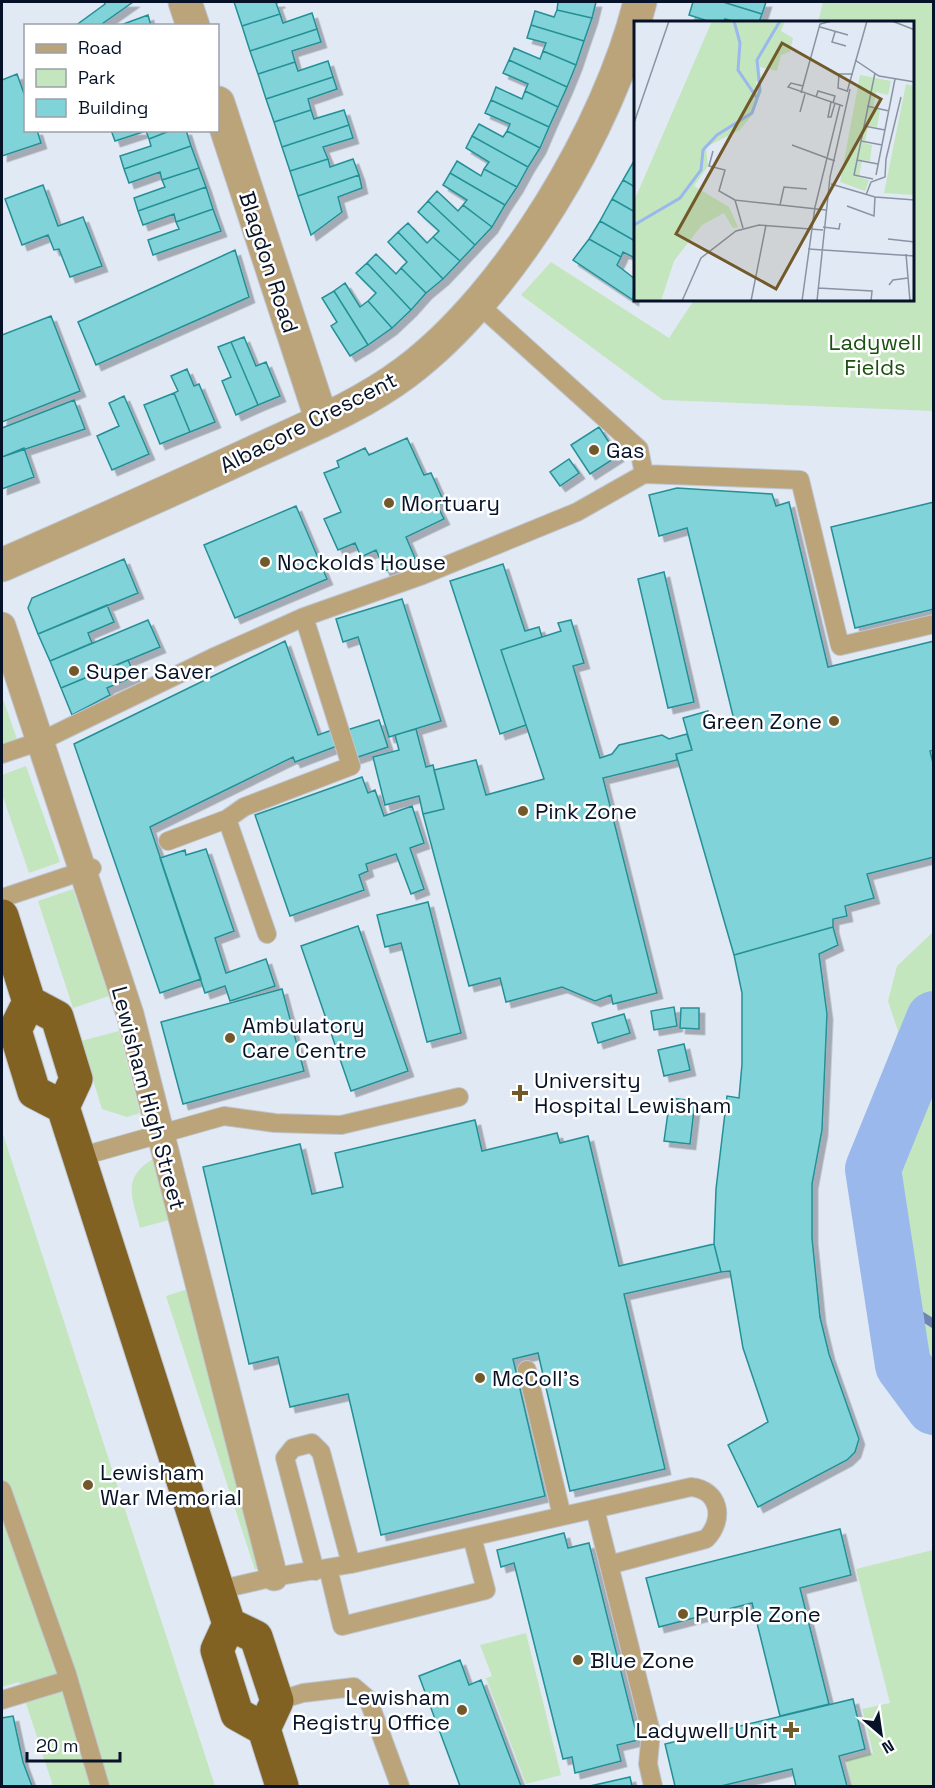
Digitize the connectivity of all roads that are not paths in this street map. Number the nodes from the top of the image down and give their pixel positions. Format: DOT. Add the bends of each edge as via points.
graph roads {
  1 [pos="185,2"];
  2 [pos="640,2"];
  3 [pos="192,24"];
  4 [pos="219,106"];
  5 [pos="477,303"];
  6 [pos="322,421"];
  7 [pos="645,474"];
  8 [pos="2,565"];
  9 [pos="304,617"];
  10 [pos="933,624"];
  11 [pos="2,626"];
  12 [pos="41,741"];
  13 [pos="2,754"];
  14 [pos="226,819"];
  15 [pos="168,841"];
  16 [pos="88,869"];
  17 [pos="2,898"];
  18 [pos="2,916"];
  19 [pos="267,934"];
  20 [pos="17,984"];
  21 [pos="459,1097"];
  22 [pos="63,1107"];
  23 [pos="158,1133"];
  24 [pos="80,1157"];
  25 [pos="527,1370"];
  26 [pos="2,1490"];
  27 [pos="596,1509"];
  28 [pos="562,1516"];
  29 [pos="7,1522"];
  30 [pos="472,1537"];
  31 [pos="351,1564"];
  32 [pos="609,1565"];
  33 [pos="322,1569"];
  34 [pos="274,1577"];
  35 [pos="218,1590"];
  36 [pos="68,1680"];
  37 [pos="2,1700"];
  38 [pos="270,1715"];
  39 [pos="100,1786"];
  40 [pos="282,1786"];
  41 [pos="400,1786"];
  42 [pos="653,1786"];
  1 -- 3 [label="street"];
  2 -- 5 [label="street, Albacore Crescent" via="605,101 562,184 518,252"];
  4 -- 6 [label="street, Blagdon Road"];
  5 -- 6 [label="street, Albacore Crescent" via="438,346 405,373"];
  5 -- 7 [label="lane" via="639,450"];
  6 -- 8 [label="street, Albacore Crescent"];
  7 -- 9 [label="lane" via="577,512 423,575"];
  7 -- 10 [label="lane" via="800,480 840,646"];
  9 -- 12 [label="lane"];
  9 -- 14 [label="lane" via="351,766 244,807"];
  11 -- 12 [label="street, Lewisham High Street"];
  12 -- 13 [label="lane"];
  12 -- 16 [label="street, Lewisham High Street"];
  14 -- 15 [label="lane"];
  14 -- 19 [label="lane"];
  16 -- 17 [label="lane"];
  16 -- 23 [label="street, Lewisham High Street" via="130,1014"];
  18 -- 20 [label="highway"];
  20 -- 22 [label="highway" via="15,1030 34,1092"];
  20 -- 22 [label="highway" via="57,1017 76,1079"];
  21 -- 23 [label="lane" via="341,1125 275,1123 224,1116"];
  22 -- 24 [label="highway"];
  23 -- 24 [label="lane"];
  23 -- 34 [label="street, Lewisham High Street"];
  24 -- 35 [label="highway"];
  25 -- 28 [label="lane"];
  26 -- 29 [label="lane"];
  27 -- 28 [label="lane"];
  27 -- 32 [label="lane"];
  27 -- 32 [label="lane" via="691,1487 702,1488 713,1498 718,1519 716,1529 706,1539"];
  28 -- 30 [label="lane"];
  29 -- 36 [label="lane"];
  30 -- 31 [label="lane"];
  30 -- 33 [label="lane" via="486,1590 342,1626"];
  31 -- 33 [label="lane"];
  31 -- 33 [label="lane" via="321,1452 312,1443 293,1448 285,1458"];
  32 -- 42 [label="lane" via="651,1732 648,1764"];
  33 -- 34 [label="lane"];
  34 -- 35 [label="lane"];
  35 -- 38 [label="highway" via="229,1624 256,1638"];
  36 -- 37 [label="lane"];
  36 -- 39 [label="lane"];
  38 -- 40 [label="highway"];
  38 -- 41 [label="lane" via="303,1693 354,1687 368,1699"];
}
